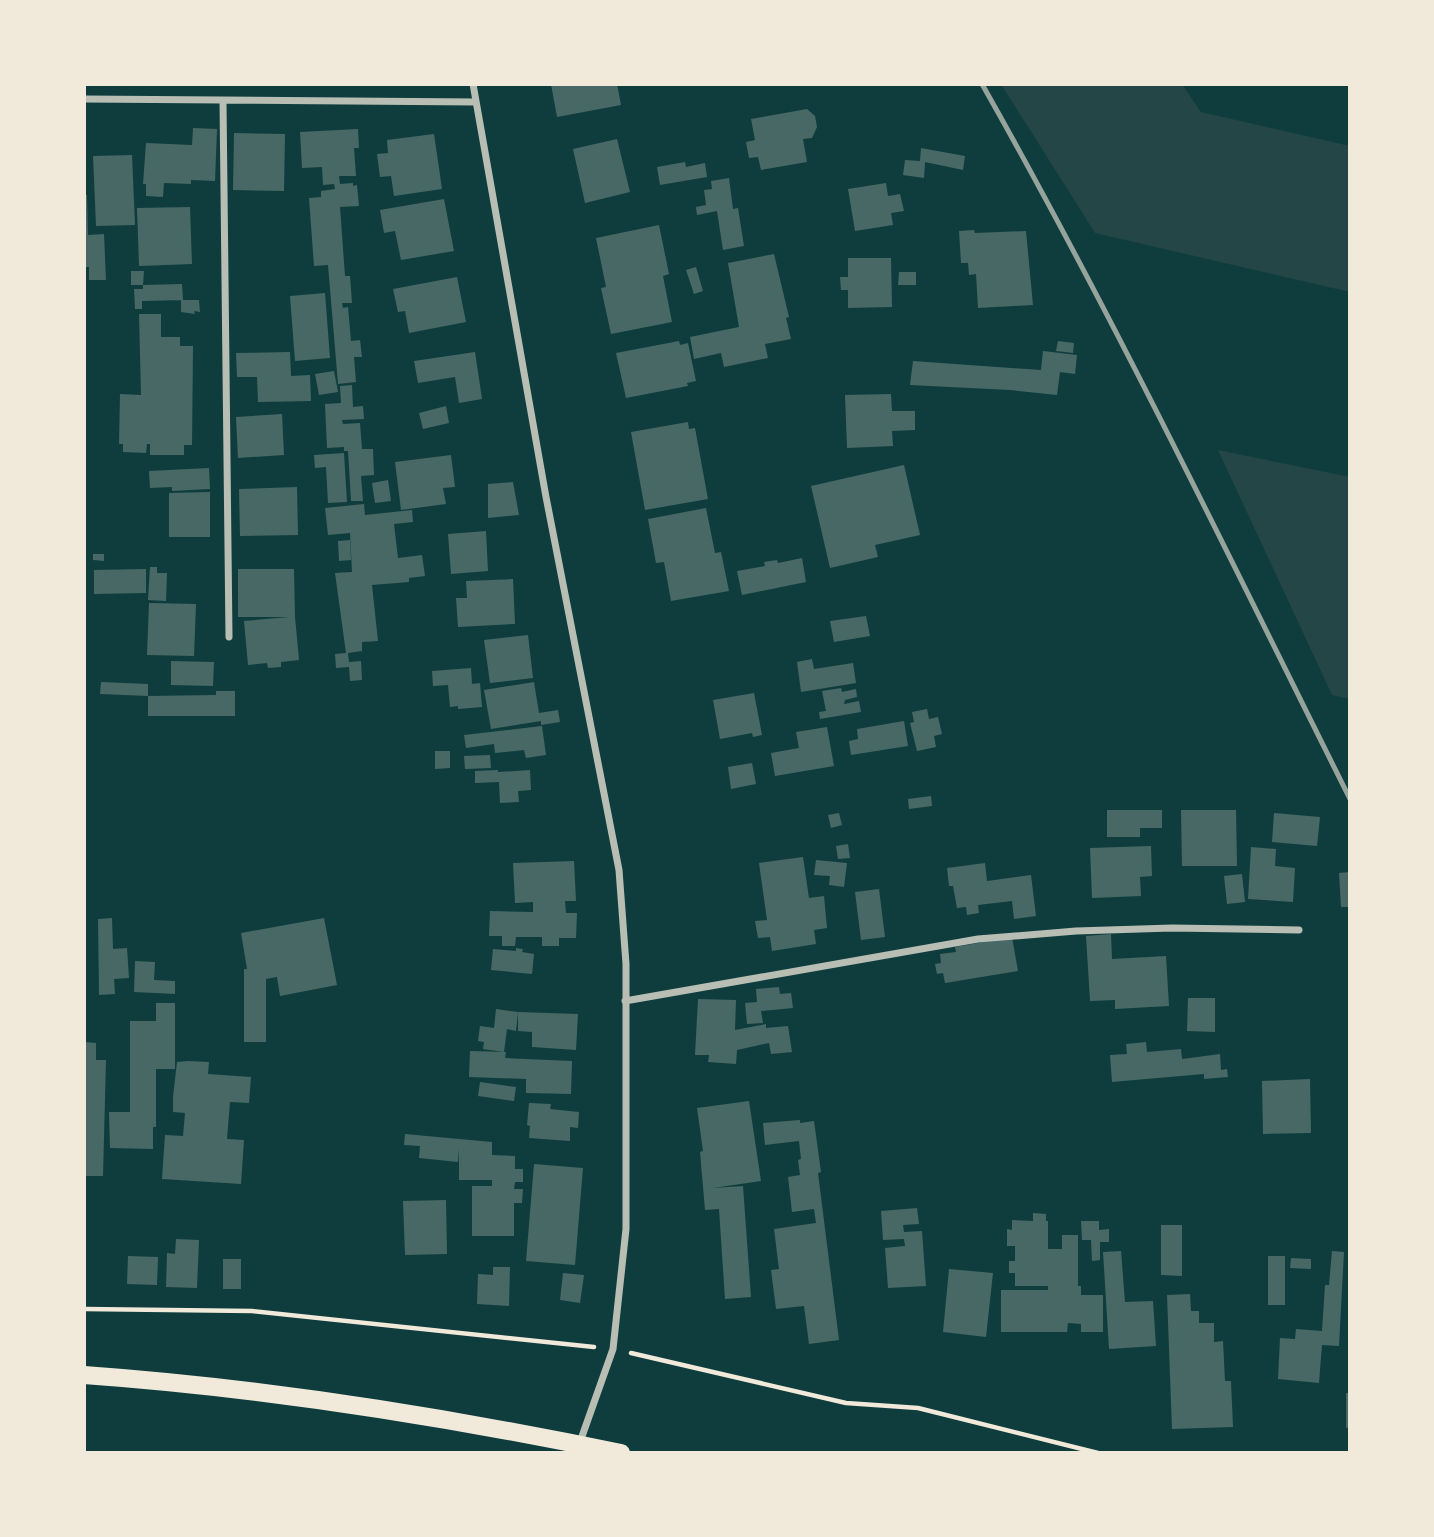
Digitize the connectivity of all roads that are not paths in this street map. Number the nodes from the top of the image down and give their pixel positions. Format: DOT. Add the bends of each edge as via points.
graph roads {
  1 [pos="473,84"];
  2 [pos="84,99"];
  3 [pos="223,101"];
  4 [pos="476,102"];
  5 [pos="229,637"];
  6 [pos="1299,930"];
  7 [pos="625,1001"];
  8 [pos="84,1375"];
  9 [pos="579,1444"];
  10 [pos="621,1453"];
  1 -- 4 [label="street"];
  2 -- 3 [label="street"];
  3 -- 4 [label="street"];
  3 -- 5 [label="street"];
  4 -- 7 [label="street" via="619,870"];
  6 -- 7 [label="street" via="1144,929 978,939"];
  7 -- 9 [label="street" via="626,1229 613,1349"];
  8 -- 9 [label="main road" via="193,1383 357,1405"];
  9 -- 10 [label="main road"];
}
